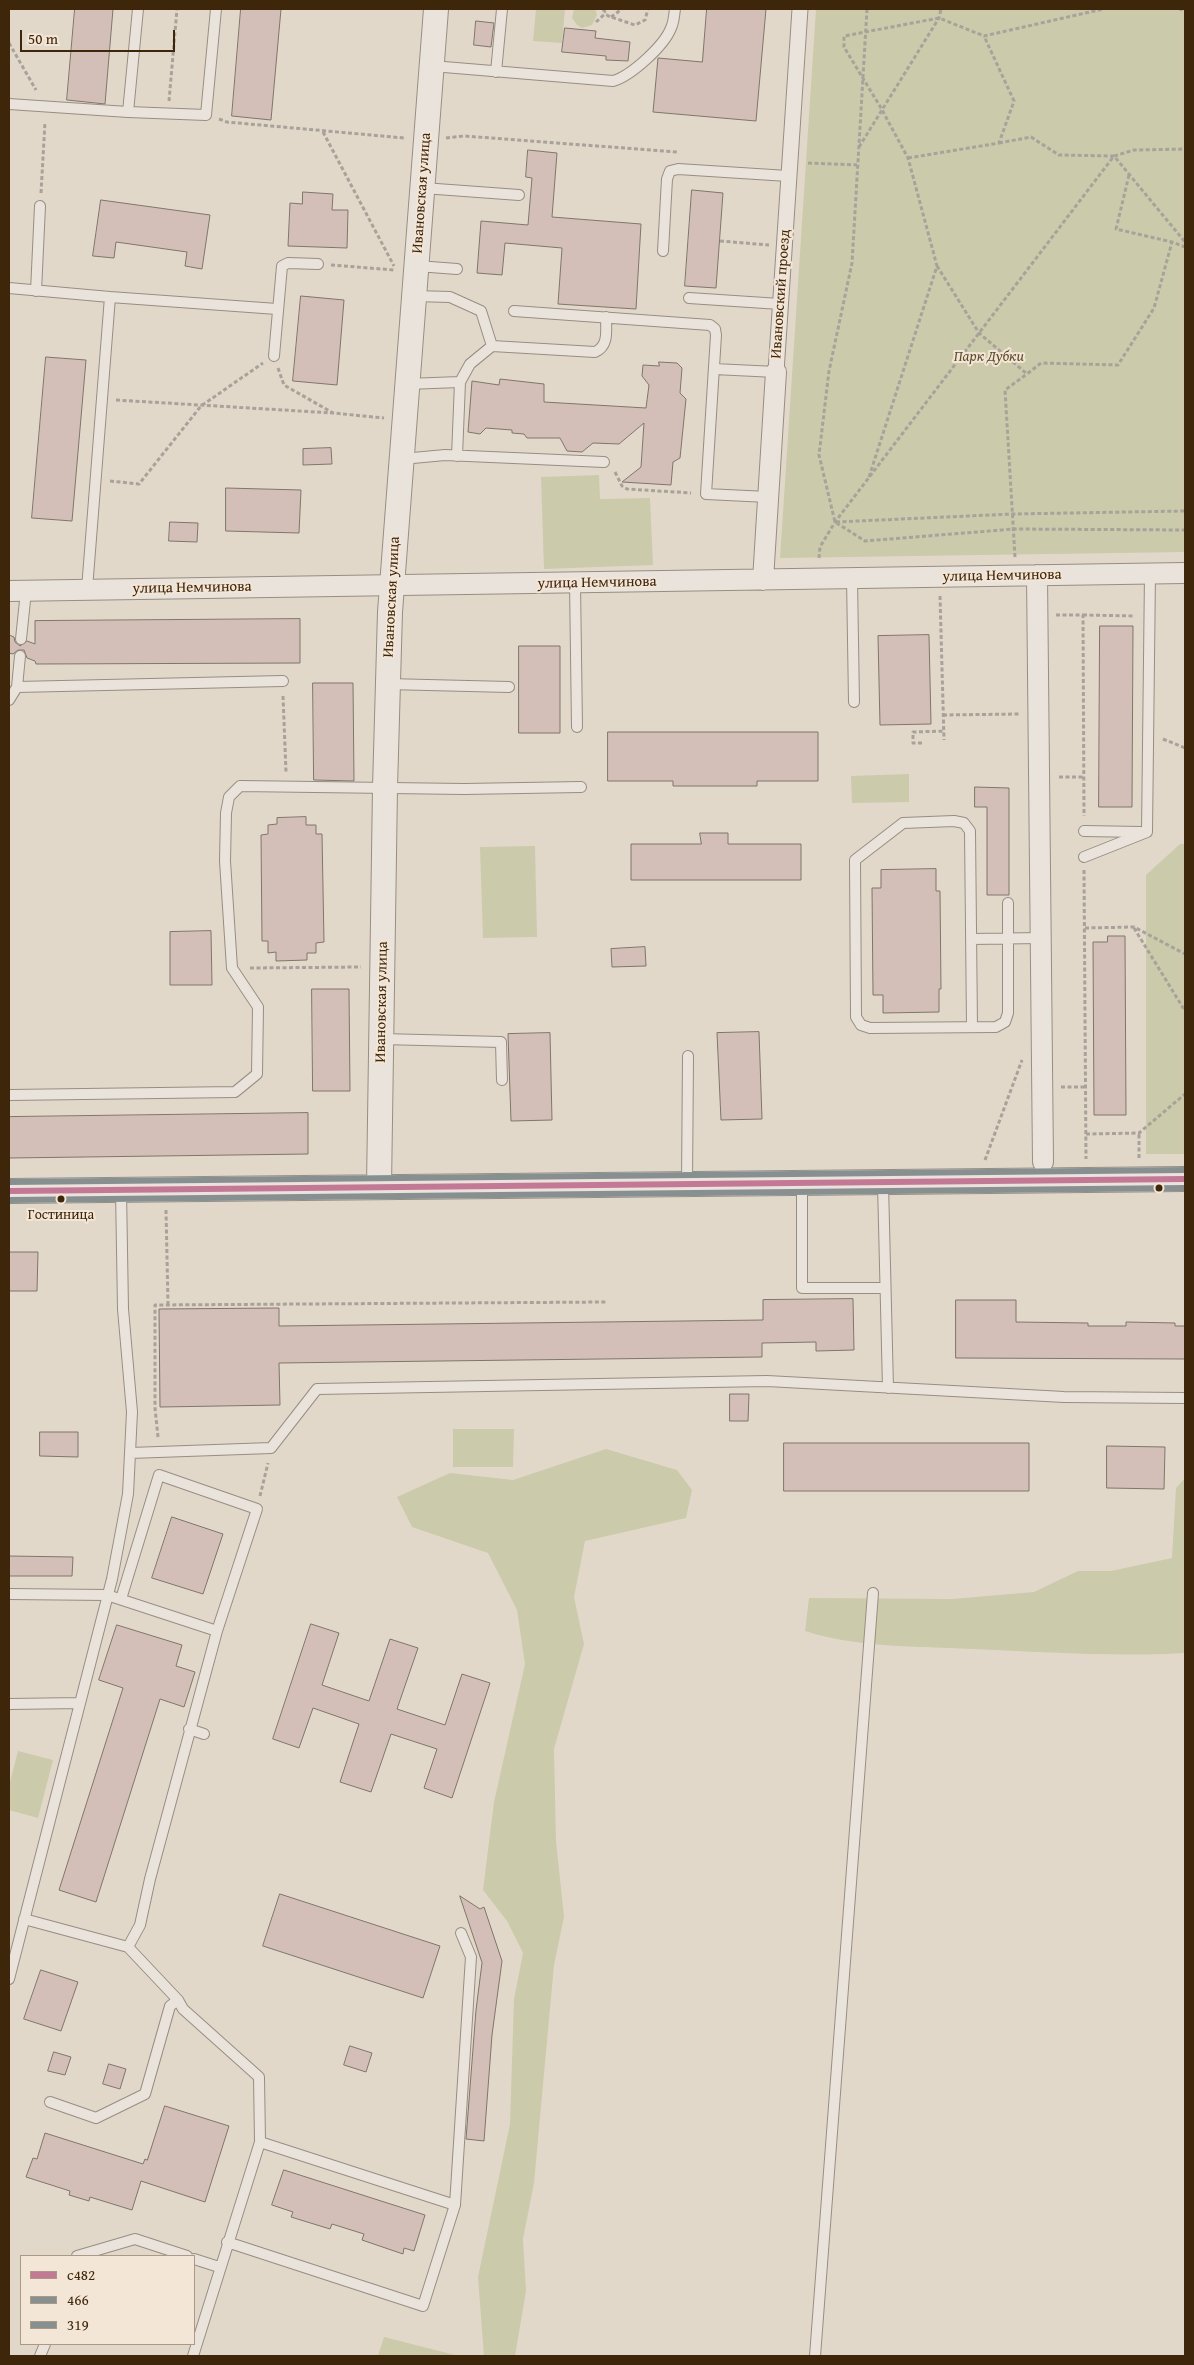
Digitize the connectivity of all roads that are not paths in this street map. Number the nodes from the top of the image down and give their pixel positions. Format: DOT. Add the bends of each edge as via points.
graph roads {
  1 [pos="138,9"];
  2 [pos="216,9"];
  3 [pos="436,9"];
  4 [pos="502,9"];
  5 [pos="675,9"];
  6 [pos="800,9"];
  7 [pos="432,66"];
  8 [pos="496,72"];
  9 [pos="9,104"];
  10 [pos="128,112"];
  11 [pos="788,168"];
  12 [pos="423,188"];
  13 [pos="519,196"];
  14 [pos="40,206"];
  15 [pos="663,251"];
  16 [pos="318,264"];
  17 [pos="405,269"];
  18 [pos="457,269"];
  19 [pos="9,288"];
  20 [pos="36,291"];
  21 [pos="414,296"];
  22 [pos="110,297"];
  23 [pos="689,298"];
  24 [pos="780,304"];
  25 [pos="277,309"];
  26 [pos="514,310"];
  27 [pos="606,317"];
  28 [pos="492,346"];
  29 [pos="274,356"];
  30 [pos="714,369"];
  31 [pos="776,372"];
  32 [pos="460,382"];
  33 [pos="407,384"];
  34 [pos="457,456"];
  35 [pos="402,458"];
  36 [pos="604,462"];
  37 [pos="768,497"];
  38 [pos="1150,573"];
  39 [pos="1185,573"];
  40 [pos="1037,575"];
  41 [pos="852,578"];
  42 [pos="763,580"];
  43 [pos="575,583"];
  44 [pos="391,586"];
  45 [pos="87,589"];
  46 [pos="17,591"];
  47 [pos="22,640"];
  48 [pos="20,656"];
  49 [pos="283,681"];
  50 [pos="387,684"];
  51 [pos="17,687"];
  52 [pos="509,687"];
  53 [pos="9,700"];
  54 [pos="854,702"];
  55 [pos="577,727"];
  56 [pos="581,787"];
  57 [pos="385,788"];
  58 [pos="1084,831"];
  59 [pos="1147,832"];
  60 [pos="1084,857"];
  61 [pos="1008,903"];
  62 [pos="971,938"];
  63 [pos="1008,938"];
  64 [pos="1041,938"];
  65 [pos="972,1028"];
  66 [pos="382,1039"];
  67 [pos="688,1056"];
  68 [pos="502,1080"];
  69 [pos="9,1095"];
  70 [pos="1043,1172"];
  71 [pos="1185,1180"];
  72 [pos="802,1184"];
  73 [pos="884,1184"];
  74 [pos="687,1185"];
  75 [pos="379,1186"];
  76 [pos="121,1189"];
  77 [pos="9,1191"];
  78 [pos="885,1288"];
  79 [pos="888,1388"];
  80 [pos="1185,1398"];
  81 [pos="130,1453"];
  82 [pos="873,1593"];
  83 [pos="9,1594"];
  84 [pos="107,1595"];
  85 [pos="120,1599"];
  86 [pos="217,1631"];
  87 [pos="80,1703"];
  88 [pos="9,1704"];
  89 [pos="190,1730"];
  90 [pos="204,1734"];
  91 [pos="24,1919"];
  92 [pos="461,1933"];
  93 [pos="128,1947"];
  94 [pos="10,1973"];
  95 [pos="178,2000"];
  96 [pos="50,2102"];
  97 [pos="260,2142"];
  98 [pos="455,2205"];
  99 [pos="227,2242"];
  100 [pos="80,2255"];
  101 [pos="184,2255"];
  102 [pos="195,2259"];
  103 [pos="219,2267"];
  104 [pos="193,2356"];
  105 [pos="815,2356"];
  1 -- 10 [label="lane"];
  2 -- 10 [label="lane" via="206,115"];
  3 -- 7 [label="street, Ивановская улица"];
  4 -- 8 [label="lane"];
  5 -- 8 [label="lane" via="665,38 634,71 620,79 599,82"];
  6 -- 11 [label="street, Ивановский проезд"];
  7 -- 8 [label="lane"];
  7 -- 12 [label="street, Ивановская улица"];
  9 -- 10 [label="lane"];
  11 -- 15 [label="lane" via="670,171"];
  11 -- 24 [label="street, Ивановский проезд"];
  12 -- 13 [label="lane"];
  12 -- 17 [label="street, Ивановская улица"];
  14 -- 20 [label="lane"];
  16 -- 25 [label="lane" via="288,263 282,266"];
  17 -- 18 [label="lane"];
  17 -- 21 [label="street, Ивановская улица"];
  19 -- 20 [label="lane"];
  20 -- 22 [label="lane"];
  21 -- 28 [label="lane" via="450,297 481,311"];
  21 -- 33 [label="street, Ивановская улица"];
  22 -- 25 [label="lane"];
  22 -- 45 [label="lane"];
  23 -- 24 [label="lane"];
  24 -- 31 [label="street, Ивановский проезд"];
  25 -- 29 [label="lane"];
  26 -- 27 [label="lane"];
  27 -- 28 [label="lane" via="605,344 595,352"];
  27 -- 30 [label="lane" via="710,325 716,335"];
  28 -- 32 [label="lane" via="470,364"];
  30 -- 31 [label="lane"];
  30 -- 37 [label="lane" via="706,494"];
  31 -- 37 [label="street, Ивановский проезд"];
  32 -- 33 [label="lane"];
  32 -- 34 [label="lane"];
  33 -- 35 [label="street, Ивановская улица"];
  34 -- 35 [label="lane"];
  34 -- 36 [label="lane"];
  35 -- 44 [label="street, Ивановская улица"];
  37 -- 42 [label="street, Ивановский проезд"];
  38 -- 39 [label="street, улица Немчинова"];
  38 -- 40 [label="street, улица Немчинова"];
  38 -- 59 [label="lane"];
  40 -- 41 [label="street, улица Немчинова"];
  40 -- 64 [label="street"];
  41 -- 42 [label="street, улица Немчинова"];
  41 -- 54 [label="lane"];
  42 -- 43 [label="street, улица Немчинова"];
  43 -- 44 [label="street, улица Немчинова"];
  43 -- 55 [label="lane"];
  44 -- 45 [label="street, улица Немчинова"];
  44 -- 50 [label="street, Ивановская улица"];
  45 -- 46 [label="street, улица Немчинова"];
  46 -- 47 [label="lane"];
  48 -- 51 [label="lane"];
  49 -- 51 [label="lane"];
  50 -- 52 [label="lane"];
  50 -- 57 [label="street, Ивановская улица"];
  51 -- 53 [label="lane"];
  56 -- 57 [label="lane"];
  57 -- 66 [label="street, Ивановская улица"];
  57 -- 69 [label="lane" via="240,786 229,797 225,861 232,968 258,1007 256,1074 235,1092"];
  58 -- 59 [label="lane"];
  59 -- 60 [label="lane"];
  61 -- 63 [label="lane"];
  62 -- 63 [label="lane"];
  62 -- 65 [label="lane"];
  62 -- 65 [label="lane" via="970,831 964,823 903,823 855,860 856,1018 861,1025 870,1028"];
  63 -- 64 [label="lane"];
  63 -- 65 [label="lane" via="1008,1013 1005,1022 996,1027"];
  64 -- 70 [label="street"];
  66 -- 68 [label="lane" via="501,1042"];
  66 -- 75 [label="street, Ивановская улица"];
  67 -- 74 [label="lane"];
  70 -- 71 [label="street"];
  70 -- 73 [label="street"];
  72 -- 73 [label="street"];
  72 -- 74 [label="street"];
  72 -- 78 [label="lane" via="802,1288"];
  73 -- 78 [label="lane"];
  74 -- 75 [label="street"];
  75 -- 76 [label="street"];
  76 -- 77 [label="street"];
  76 -- 81 [label="lane" via="123,1309 132,1412"];
  78 -- 79 [label="lane"];
  79 -- 80 [label="lane" via="1064,1397"];
  79 -- 81 [label="lane" via="767,1381 317,1389 271,1448"];
  81 -- 84 [label="lane" via="125,1518"];
  82 -- 105 [label="lane"];
  83 -- 84 [label="lane"];
  84 -- 85 [label="lane"];
  84 -- 87 [label="lane"];
  85 -- 86 [label="lane"];
  85 -- 86 [label="lane" via="159,1475 257,1509"];
  86 -- 89 [label="lane"];
  87 -- 88 [label="lane"];
  87 -- 91 [label="lane"];
  89 -- 90 [label="lane"];
  89 -- 93 [label="lane" via="140,1925"];
  91 -- 93 [label="lane"];
  91 -- 94 [label="lane"];
  92 -- 98 [label="lane" via="471,1957"];
  93 -- 95 [label="lane"];
  95 -- 96 [label="lane" via="170,2006 145,2094 96,2118"];
  95 -- 97 [label="lane" via="183,2009 259,2077"];
  97 -- 98 [label="lane"];
  97 -- 99 [label="lane"];
  98 -- 99 [label="lane" via="422,2306"];
  99 -- 103 [label="lane"];
  100 -- 101 [label="lane" via="135,2239"];
  102 -- 103 [label="lane"];
  103 -- 104 [label="lane"];
}
